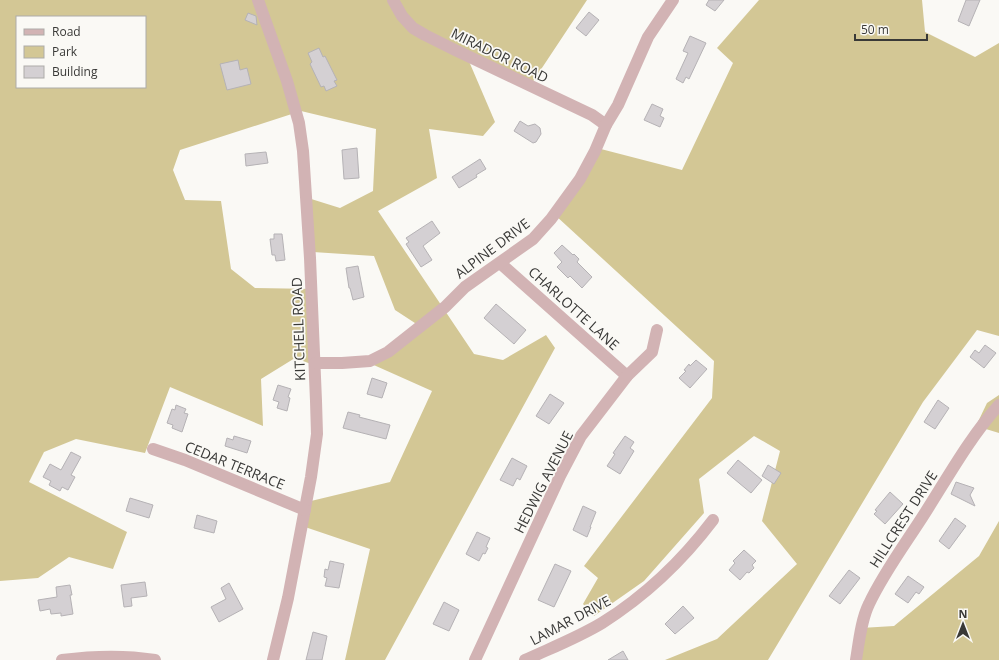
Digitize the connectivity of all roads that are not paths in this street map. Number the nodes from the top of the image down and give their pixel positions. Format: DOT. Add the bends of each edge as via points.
graph roads {
  1 [pos="258,0"];
  2 [pos="393,0"];
  3 [pos="673,0"];
  4 [pos="606,125"];
  5 [pos="500,263"];
  6 [pos="657,330"];
  7 [pos="315,363"];
  8 [pos="627,376"];
  9 [pos="999,405"];
  10 [pos="153,449"];
  11 [pos="305,510"];
  12 [pos="713,520"];
  13 [pos="62,660"];
  14 [pos="155,660"];
  15 [pos="273,660"];
  16 [pos="475,660"];
  17 [pos="525,660"];
  18 [pos="856,660"];
  1 -- 7 [label="street, KITCHELL ROAD" via="287,81 300,130 306,180"];
  2 -- 4 [label="street, MIRADOR ROAD" via="413,28 592,115"];
  3 -- 4 [label="street, ALPINE DRIVE" via="648,37 618,105"];
  4 -- 5 [label="street, ALPINE DRIVE" via="580,179 551,219 533,239"];
  5 -- 7 [label="street, ALPINE DRIVE" via="465,287 445,307 388,352 370,361"];
  5 -- 8 [label="street, CHARLOTTE LANE"];
  6 -- 8 [label="street, HEDWIG AVENUE" via="652,352"];
  7 -- 11 [label="street, KITCHELL ROAD" via="317,434"];
  8 -- 16 [label="street, HEDWIG AVENUE" via="581,436"];
  9 -- 18 [label="street, HILLCREST DRIVE" via="959,460 868,605"];
  10 -- 11 [label="street, CEDAR TERRACE"];
  11 -- 15 [label="street, KITCHELL ROAD"];
  12 -- 17 [label="street, LAMAR DRIVE" via="687,553 665,575 624,609 574,638"];
  13 -- 14 [label="street" via="109,656"];
}
